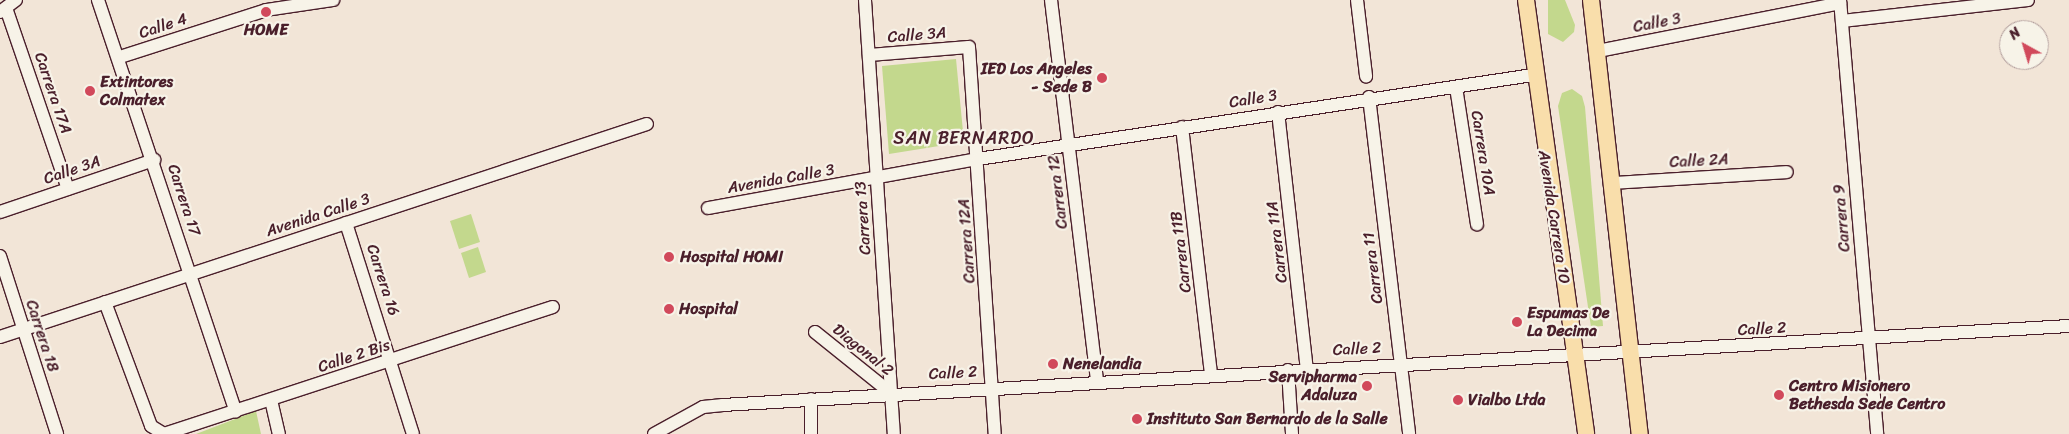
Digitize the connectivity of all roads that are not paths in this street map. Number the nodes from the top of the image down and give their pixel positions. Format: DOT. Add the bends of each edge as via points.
graph roads {
  1 [pos="98,0"];
  2 [pos="333,0"];
  3 [pos="865,0"];
  4 [pos="1051,0"];
  5 [pos="1358,0"];
  6 [pos="1526,0"];
  7 [pos="1591,0"];
  8 [pos="2028,0"];
  9 [pos="1840,1"];
  10 [pos="264,5"];
  11 [pos="8,7"];
  12 [pos="1842,21"];
  13 [pos="969,47"];
  14 [pos="1598,51"];
  15 [pos="868,55"];
  16 [pos="120,57"];
  17 [pos="1534,75"];
  18 [pos="1366,76"];
  19 [pos="1456,87"];
  20 [pos="1369,97"];
  21 [pos="1278,112"];
  22 [pos="647,124"];
  23 [pos="1182,127"];
  24 [pos="1068,144"];
  25 [pos="978,158"];
  26 [pos="154,160"];
  27 [pos="1787,172"];
  28 [pos="877,179"];
  29 [pos="1613,182"];
  30 [pos="68,189"];
  31 [pos="708,208"];
  32 [pos="0,212"];
  33 [pos="346,223"];
  34 [pos="1478,224"];
  35 [pos="0,256"];
  36 [pos="191,274"];
  37 [pos="106,302"];
  38 [pos="553,307"];
  39 [pos="2069,326"];
  40 [pos="22,329"];
  41 [pos="816,332"];
  42 [pos="0,337"];
  43 [pos="1868,340"];
  44 [pos="1631,352"];
  45 [pos="1575,355"];
  46 [pos="392,360"];
  47 [pos="1401,363"];
  48 [pos="1307,369"];
  49 [pos="1288,370"];
  50 [pos="1211,374"];
  51 [pos="1097,381"];
  52 [pos="992,387"];
  53 [pos="891,393"];
  54 [pos="811,399"];
  55 [pos="271,400"];
  56 [pos="236,412"];
  57 [pos="149,430"];
  58 [pos="55,432"];
  59 [pos="164,434"];
  60 [pos="279,434"];
  61 [pos="413,434"];
  62 [pos="654,434"];
  63 [pos="811,434"];
  64 [pos="894,434"];
  65 [pos="995,434"];
  66 [pos="1292,434"];
  67 [pos="1409,434"];
  68 [pos="1586,434"];
  69 [pos="1640,434"];
  70 [pos="1878,434"];
  1 -- 16 [label="street, Carrera 17"];
  2 -- 10 [label="street, Calle 4"];
  3 -- 15 [label="street, Carrera 13"];
  4 -- 24 [label="street, Carrera 12"];
  5 -- 18 [label="street"];
  6 -- 17 [label="main road, Avenida Carrera 10"];
  7 -- 14 [label="main road"];
  8 -- 12 [label="street"];
  9 -- 12 [label="street, Carrera 9"];
  9 -- 14 [label="street, Calle 3"];
  10 -- 16 [label="street, Calle 4"];
  11 -- 30 [label="street, Carrera 17A"];
  12 -- 43 [label="street, Carrera 9"];
  13 -- 15 [label="street, Calle 3A"];
  13 -- 25 [label="street, Carrera 12A"];
  14 -- 29 [label="main road"];
  15 -- 28 [label="street, Carrera 13"];
  16 -- 26 [label="street, Carrera 17"];
  17 -- 19 [label="street, Calle 3"];
  17 -- 45 [label="main road, Avenida Carrera 10"];
  19 -- 20 [label="street, Calle 3"];
  19 -- 34 [label="street, Carrera 10A"];
  20 -- 21 [label="street, Calle 3"];
  20 -- 47 [label="street, Carrera 11"];
  21 -- 23 [label="street, Calle 3"];
  21 -- 48 [label="street, Carrera 11A"];
  22 -- 33 [label="street, Avenida Calle 3"];
  23 -- 24 [label="street, Calle 3"];
  23 -- 50 [label="street, Carrera 11B"];
  24 -- 25 [label="street, Calle 3"];
  24 -- 51 [label="street, Carrera 12"];
  25 -- 28 [label="street, Avenida Calle 3"];
  25 -- 52 [label="street, Carrera 12A"];
  26 -- 30 [label="street, Calle 3A"];
  26 -- 36 [label="street, Carrera 17"];
  27 -- 29 [label="street, Calle 2A"];
  28 -- 31 [label="street, Avenida Calle 3"];
  28 -- 53 [label="street, Carrera 13"];
  29 -- 44 [label="main road"];
  30 -- 32 [label="street, Calle 3A"];
  33 -- 36 [label="street, Avenida Calle 3"];
  33 -- 46 [label="street, Carrera 16"];
  35 -- 40 [label="street, Carrera 18"];
  36 -- 37 [label="street, Avenida Calle 3"];
  36 -- 56 [label="street, Carrera 17"];
  37 -- 40 [label="street, Avenida Calle 3"];
  37 -- 57 [label="street"];
  38 -- 46 [label="street, Calle 2 Bis"];
  39 -- 43 [label="street, Calle 2"];
  40 -- 42 [label="street, Avenida Calle 3"];
  40 -- 58 [label="street, Carrera 18"];
  41 -- 53 [label="street, Diagonal 2"];
  43 -- 44 [label="street, Calle 2"];
  43 -- 70 [label="street, Carrera 9"];
  44 -- 45 [label="street, Calle 2"];
  44 -- 69 [label="main road"];
  45 -- 47 [label="street, Calle 2"];
  45 -- 68 [label="main road, Avenida Carrera 10"];
  46 -- 55 [label="street, Calle 2 Bis"];
  46 -- 61 [label="street, Carrera 16"];
  47 -- 48 [label="street, Calle 2"];
  47 -- 67 [label="street, Carrera 11"];
  48 -- 49 [label="street, Calle 2"];
  49 -- 50 [label="street, Calle 2"];
  49 -- 66 [label="street"];
  50 -- 51 [label="street, Calle 2"];
  51 -- 52 [label="street, Calle 2"];
  52 -- 53 [label="street, Calle 2"];
  52 -- 65 [label="street, Carrera 12A"];
  53 -- 54 [label="street, Calle 2"];
  53 -- 64 [label="street, Carrera 13"];
  54 -- 62 [label="street, Calle 2" via="703,407"];
  54 -- 63 [label="street"];
  55 -- 56 [label="street, Calle 2 Bis"];
  55 -- 60 [label="street"];
  56 -- 59 [label="street, Calle 2 Bis"];
  57 -- 59 [label="street, Calle 2 Bis"];
}
